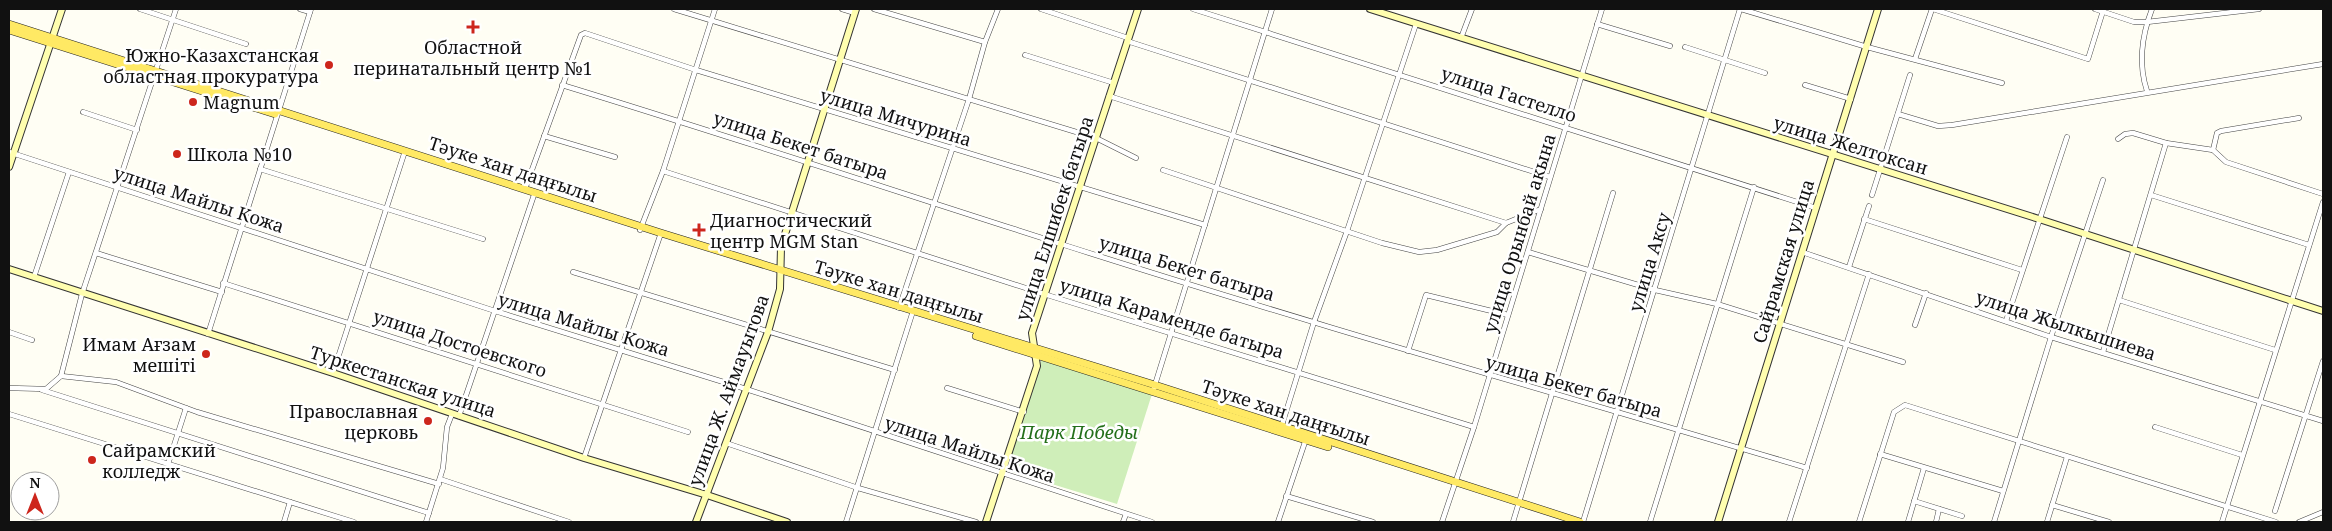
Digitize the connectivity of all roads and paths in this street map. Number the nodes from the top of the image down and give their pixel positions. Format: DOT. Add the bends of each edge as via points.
graph roads {
  1 [pos="62,9"];
  2 [pos="140,9"];
  3 [pos="176,9"];
  4 [pos="300,9"];
  5 [pos="674,9"];
  6 [pos="715,9"];
  7 [pos="842,9"];
  8 [pos="874,9"];
  9 [pos="998,9"];
  10 [pos="1041,9"];
  11 [pos="1138,9"];
  12 [pos="1193,9"];
  13 [pos="1272,9"];
  14 [pos="1370,9"];
  15 [pos="1472,9"];
  16 [pos="1602,9"];
  17 [pos="1741,9"];
  18 [pos="1878,9"];
  19 [pos="1933,9"];
  20 [pos="2095,9"];
  21 [pos="2152,9"];
  22 [pos="2259,9"];
  23 [pos="311,10"];
  24 [pos="856,11"];
  25 [pos="2103,11"];
  26 [pos="173,19"];
  27 [pos="712,21"];
  28 [pos="2147,22"];
  29 [pos="9,24"];
  30 [pos="1416,24"];
  31 [pos="1597,24"];
  32 [pos="9,30"];
  33 [pos="1265,32"];
  34 [pos="1461,38"];
  35 [pos="52,40"];
  36 [pos="1128,40"];
  37 [pos="985,42"];
  38 [pos="246,44"];
  39 [pos="1670,46"];
  40 [pos="1685,47"];
  41 [pos="1867,47"];
  42 [pos="1025,55"];
  43 [pos="840,59"];
  44 [pos="1915,59"];
  45 [pos="1725,60"];
  46 [pos="2323,64"];
  47 [pos="696,70"];
  48 [pos="155,73"];
  49 [pos="1765,73"];
  50 [pos="1400,74"];
  51 [pos="1910,74"];
  52 [pos="1582,76"];
  53 [pos="1250,81"];
  54 [pos="1114,83"];
  55 [pos="2002,83"];
  56 [pos="562,85"];
  57 [pos="1806,85"];
  58 [pos="2147,91"];
  59 [pos="1109,96"];
  60 [pos="969,99"];
  61 [pos="1851,99"];
  62 [pos="824,109"];
  63 [pos="83,112"];
  64 [pos="277,112"];
  65 [pos="1898,114"];
  66 [pos="1707,116"];
  67 [pos="2298,118"];
  68 [pos="679,121"];
  69 [pos="1383,124"];
  70 [pos="1566,127"];
  71 [pos="137,130"];
  72 [pos="544,136"];
  73 [pos="1233,136"];
  74 [pos="2067,137"];
  75 [pos="1096,138"];
  76 [pos="2118,139"];
  77 [pos="2166,143"];
  78 [pos="952,148"];
  79 [pos="2213,150"];
  80 [pos="11,152"];
  81 [pos="405,152"];
  82 [pos="1833,154"];
  83 [pos="615,157"];
  84 [pos="1136,158"];
  85 [pos="807,162"];
  86 [pos="9,167"];
  87 [pos="1692,167"];
  88 [pos="260,169"];
  89 [pos="1880,169"];
  90 [pos="1163,170"];
  91 [pos="663,171"];
  92 [pos="70,172"];
  93 [pos="1550,177"];
  94 [pos="1365,178"];
  95 [pos="2103,180"];
  96 [pos="118,187"];
  97 [pos="1079,187"];
  98 [pos="1754,187"];
  99 [pos="1216,188"];
  100 [pos="525,189"];
  101 [pos="535,194"];
  102 [pos="1613,194"];
  103 [pos="2323,194"];
  104 [pos="1872,195"];
  105 [pos="2150,195"];
  106 [pos="934,202"];
  107 [pos="2323,202"];
  108 [pos="1869,206"];
  109 [pos="1816,208"];
  110 [pos="1541,209"];
  111 [pos="387,210"];
  112 [pos="790,214"];
  113 [pos="1864,219"];
  114 [pos="2039,219"];
  115 [pos="1506,223"];
  116 [pos="1205,225"];
  117 [pos="240,227"];
  118 [pos="641,228"];
  119 [pos="1347,231"];
  120 [pos="2086,234"];
  121 [pos="659,235"];
  122 [pos="483,239"];
  123 [pos="1060,244"];
  124 [pos="2309,245"];
  125 [pos="2134,250"];
  126 [pos="1528,252"];
  127 [pos="1802,252"];
  128 [pos="96,253"];
  129 [pos="916,253"];
  130 [pos="1849,267"];
  131 [pos="368,268"];
  132 [pos="9,269"];
  133 [pos="2022,270"];
  134 [pos="573,272"];
  135 [pos="1591,272"];
  136 [pos="781,273"];
  137 [pos="1869,274"];
  138 [pos="34,277"];
  139 [pos="1186,282"];
  140 [pos="223,283"];
  141 [pos="1656,290"];
  142 [pos="222,292"];
  143 [pos="641,292"];
  144 [pos="82,294"];
  145 [pos="1044,294"];
  146 [pos="1926,294"];
  147 [pos="2119,300"];
  148 [pos="2292,300"];
  149 [pos="1717,304"];
  150 [pos="899,308"];
  151 [pos="495,311"];
  152 [pos="2323,311"];
  153 [pos="913,312"];
  154 [pos="1508,315"];
  155 [pos="1314,322"];
  156 [pos="2006,322"];
  157 [pos="350,323"];
  158 [pos="1780,323"];
  159 [pos="1915,325"];
  160 [pos="9,332"];
  161 [pos="768,332"];
  162 [pos="1171,333"];
  163 [pos="208,334"];
  164 [pos="2051,337"];
  165 [pos="32,340"];
  166 [pos="1846,344"];
  167 [pos="621,350"];
  168 [pos="2276,350"];
  169 [pos="1408,351"];
  170 [pos="1036,352"];
  171 [pos="2102,352"];
  172 [pos="2323,361"];
  173 [pos="1903,362"];
  174 [pos="477,363"];
  175 [pos="895,370"];
  176 [pos="1300,371"];
  177 [pos="333,373"];
  178 [pos="61,376"];
  179 [pos="1490,376"];
  180 [pos="9,388"];
  181 [pos="948,388"];
  182 [pos="1154,388"];
  183 [pos="746,389"];
  184 [pos="41,390"];
  185 [pos="1554,393"];
  186 [pos="2260,401"];
  187 [pos="603,403"];
  188 [pos="186,408"];
  189 [pos="1024,412"];
  190 [pos="1617,412"];
  191 [pos="9,414"];
  192 [pos="452,414"];
  193 [pos="2305,415"];
  194 [pos="459,416"];
  195 [pos="2323,421"];
  196 [pos="1474,427"];
  197 [pos="2155,427"];
  198 [pos="1281,429"];
  199 [pos="1679,430"];
  200 [pos="688,432"];
  201 [pos="876,433"];
  202 [pos="176,434"];
  203 [pos="1306,437"];
  204 [pos="2020,441"];
  205 [pos="726,443"];
  206 [pos="1741,448"];
  207 [pos="1880,454"];
  208 [pos="2242,455"];
  209 [pos="2067,457"];
  210 [pos="584,458"];
  211 [pos="168,464"];
  212 [pos="1807,468"];
  213 [pos="1924,468"];
  214 [pos="1002,473"];
  215 [pos="439,481"];
  216 [pos="1455,485"];
  217 [pos="858,488"];
  218 [pos="2003,491"];
  219 [pos="707,495"];
  220 [pos="1286,496"];
  221 [pos="1914,501"];
  222 [pos="290,502"];
  223 [pos="1519,505"];
  224 [pos="2052,505"];
  225 [pos="2226,507"];
  226 [pos="1939,509"];
  227 [pos="2275,511"];
  228 [pos="2323,512"];
  229 [pos="429,513"];
  230 [pos="1126,514"];
  231 [pos="1962,516"];
  232 [pos="284,522"];
  233 [pos="354,522"];
  234 [pos="426,522"];
  235 [pos="570,522"];
  236 [pos="696,522"];
  237 [pos="787,522"];
  238 [pos="846,522"];
  239 [pos="976,522"];
  240 [pos="986,522"];
  241 [pos="1123,522"];
  242 [pos="1152,522"];
  243 [pos="1278,522"];
  244 [pos="1373,522"];
  245 [pos="1442,522"];
  246 [pos="1513,522"];
  247 [pos="1567,522"];
  248 [pos="1581,522"];
  249 [pos="1650,522"];
  250 [pos="1718,522"];
  251 [pos="1789,522"];
  252 [pos="1859,522"];
  253 [pos="1908,522"];
  254 [pos="1936,522"];
  255 [pos="1994,522"];
  256 [pos="2047,522"];
  257 [pos="2109,522"];
  258 [pos="2222,522"];
  259 [pos="2276,522"];
  260 [pos="2298,522"];
  1 -- 35 [label="main road"];
  2 -- 26 [label="street"];
  3 -- 26 [label="street"];
  4 -- 23 [label="street"];
  5 -- 27 [label="street"];
  6 -- 27 [label="street"];
  7 -- 24 [label="street"];
  8 -- 37 [label="street"];
  9 -- 37 [label="street"];
  10 -- 36 [label="street"];
  11 -- 36 [label="main road, улица Елшибек батыра"];
  12 -- 33 [label="street, улица Гастелло"];
  13 -- 33 [label="street"];
  14 -- 30 [label="main road, улица Желтоксан"];
  15 -- 34 [label="street"];
  16 -- 31 [label="street, улица Орынбай акына"];
  17 -- 41 [label="street"];
  17 -- 45 [label="street, улица Аксу"];
  18 -- 41 [label="main road, Сайрамская улица"];
  19 -- 25 [label="street" via="2088,59"];
  19 -- 44 [label="street"];
  20 -- 25 [label="street"];
  21 -- 28 [label="street"];
  22 -- 28 [label="street"];
  23 -- 64 [label="street"];
  24 -- 43 [label="main road, улица Ж. Аймауытова"];
  25 -- 28 [label="street" via="2134,22"];
  26 -- 38 [label="street"];
  26 -- 48 [label="street"];
  27 -- 43 [label="street"];
  27 -- 47 [label="street"];
  28 -- 58 [label="street" via="2142,64"];
  29 -- 35 [label="main road, Тәуке хан даңғылы"];
  30 -- 34 [label="main road, улица Желтоксан"];
  30 -- 50 [label="street"];
  31 -- 39 [label="street"];
  31 -- 52 [label="street, улица Орынбай акына"];
  32 -- 35 [label="main road, Тәуке хан даңғылы"];
  33 -- 50 [label="street, улица Гастелло"];
  33 -- 53 [label="street"];
  34 -- 52 [label="main road, улица Желтоксан"];
  35 -- 48 [label="main road, Тәуке хан даңғылы"];
  35 -- 80 [label="main road"];
  36 -- 53 [label="street"];
  36 -- 54 [label="main road, улица Елшибек батыра"];
  37 -- 60 [label="street"];
  40 -- 45 [label="street"];
  41 -- 44 [label="street"];
  41 -- 61 [label="main road, Сайрамская улица"];
  42 -- 54 [label="street"];
  43 -- 60 [label="street"];
  43 -- 62 [label="main road, улица Ж. Аймауытова"];
  44 -- 55 [label="street"];
  45 -- 49 [label="street"];
  45 -- 66 [label="street, улица Аксу"];
  46 -- 58 [label="street"];
  47 -- 56 [label="street, улица Мичурина" via="591,34 581,36"];
  47 -- 62 [label="street, улица Мичурина"];
  47 -- 68 [label="street"];
  48 -- 64 [label="main road, Тәуке хан даңғылы"];
  48 -- 71 [label="street"];
  50 -- 69 [label="street"];
  50 -- 70 [label="street, улица Гастелло"];
  51 -- 65 [label="street"];
  52 -- 66 [label="main road, улица Желтоксан"];
  52 -- 70 [label="street, улица Орынбай акына"];
  53 -- 69 [label="street"];
  53 -- 73 [label="street"];
  54 -- 59 [label="main road, улица Елшибек батыра"];
  56 -- 68 [label="street, улица Бекет батыра"];
  56 -- 72 [label="street"];
  57 -- 61 [label="street"];
  58 -- 65 [label="street" via="1952,125 1938,126"];
  59 -- 73 [label="street"];
  59 -- 75 [label="main road, улица Елшибек батыра"];
  60 -- 75 [label="street"];
  60 -- 78 [label="street"];
  61 -- 82 [label="main road, Сайрамская улица"];
  62 -- 78 [label="street, улица Мичурина"];
  62 -- 85 [label="main road, улица Ж. Аймауытова"];
  63 -- 71 [label="street"];
  64 -- 81 [label="main road, Тәуке хан даңғылы"];
  64 -- 88 [label="street"];
  65 -- 89 [label="street"];
  66 -- 82 [label="main road, улица Желтоксан"];
  66 -- 87 [label="street, улица Аксу"];
  67 -- 79 [label="street" via="2221,131 2217,133"];
  68 -- 85 [label="street, улица Бекет батыра"];
  68 -- 91 [label="street"];
  69 -- 93 [label="street"];
  69 -- 94 [label="street"];
  70 -- 87 [label="street, улица Гастелло"];
  70 -- 93 [label="street, улица Орынбай акына"];
  71 -- 96 [label="street"];
  72 -- 83 [label="street"];
  72 -- 100 [label="street"];
  73 -- 94 [label="street"];
  73 -- 99 [label="street"];
  74 -- 114 [label="street"];
  75 -- 84 [label="street"];
  75 -- 97 [label="main road, улица Елшибек батыра"];
  76 -- 77 [label="street" via="2133,133"];
  77 -- 79 [label="street"];
  77 -- 105 [label="street"];
  78 -- 97 [label="street, улица Мичурина"];
  78 -- 106 [label="street"];
  79 -- 103 [label="street" via="2226,162"];
  80 -- 86 [label="main road"];
  80 -- 92 [label="street, улица Майлы Кожа"];
  81 -- 100 [label="main road, Тәуке хан даңғылы"];
  81 -- 101 [label="main road, Тәуке хан даңғылы"];
  81 -- 111 [label="street"];
  82 -- 89 [label="main road, улица Желтоксан"];
  82 -- 109 [label="main road, Сайрамская улица"];
  85 -- 106 [label="street, улица Бекет батыра"];
  85 -- 112 [label="main road, улица Ж. Аймауытова"];
  87 -- 98 [label="street, улица Гастелло"];
  87 -- 141 [label="street, улица Аксу"];
  88 -- 111 [label="street"];
  88 -- 117 [label="street"];
  89 -- 104 [label="street"];
  89 -- 114 [label="main road, улица Желтоксан"];
  90 -- 99 [label="street"];
  91 -- 112 [label="street, улица Караменде батыра"];
  91 -- 118 [label="street"];
  92 -- 96 [label="street, улица Майлы Кожа"];
  92 -- 138 [label="street"];
  93 -- 110 [label="street, улица Орынбай акына"];
  94 -- 115 [label="street"];
  94 -- 119 [label="street"];
  95 -- 120 [label="street"];
  96 -- 117 [label="street, улица Майлы Кожа"];
  96 -- 128 [label="street"];
  97 -- 116 [label="street, улица Мичурина"];
  97 -- 123 [label="main road, улица Елшибек батыра"];
  98 -- 109 [label="street, улица Гастелло"];
  98 -- 149 [label="street"];
  99 -- 116 [label="street"];
  99 -- 119 [label="street"];
  100 -- 101 [label="main road, Тәуке хан даңғылы"];
  101 -- 118 [label="main road, Тәуке хан даңғылы"];
  101 -- 151 [label="street"];
  102 -- 135 [label="street"];
  105 -- 124 [label="street"];
  105 -- 125 [label="street"];
  106 -- 123 [label="street, улица Бекет батыра"];
  106 -- 129 [label="street"];
  107 -- 124 [label="street"];
  108 -- 113 [label="street"];
  109 -- 127 [label="main road, Сайрамская улица"];
  110 -- 115 [label="street"];
  110 -- 126 [label="street, улица Орынбай акына"];
  111 -- 122 [label="street"];
  111 -- 131 [label="street"];
  112 -- 129 [label="street, улица Караменде батыра"];
  112 -- 136 [label="main road, улица Ж. Аймауытова" via="781,247"];
  113 -- 130 [label="street"];
  113 -- 133 [label="street"];
  114 -- 120 [label="main road, улица Желтоксан"];
  114 -- 133 [label="street"];
  115 -- 119 [label="street" via="1497,232 1437,250 1419,252"];
  116 -- 139 [label="street"];
  117 -- 131 [label="street, улица Майлы Кожа"];
  117 -- 140 [label="street"];
  118 -- 121 [label="main road, Тәуке хан даңғылы"];
  119 -- 155 [label="street"];
  120 -- 125 [label="main road, улица Желтоксан"];
  120 -- 164 [label="street"];
  121 -- 136 [label="main road, Тәуке хан даңғылы"];
  121 -- 143 [label="street"];
  123 -- 139 [label="street, улица Бекет батыра"];
  123 -- 145 [label="main road, улица Елшибек батыра"];
  124 -- 148 [label="street"];
  125 -- 147 [label="street"];
  125 -- 148 [label="main road, улица Желтоксан"];
  126 -- 135 [label="street"];
  126 -- 154 [label="street, улица Орынбай акына"];
  127 -- 130 [label="street, улица Жылкышиева"];
  127 -- 158 [label="main road, Сайрамская улица"];
  128 -- 142 [label="street"];
  128 -- 144 [label="street"];
  129 -- 145 [label="street, улица Караменде батыра"];
  129 -- 150 [label="street"];
  130 -- 137 [label="street, улица Жылкышиева"];
  131 -- 151 [label="street, улица Майлы Кожа"];
  131 -- 157 [label="street"];
  132 -- 138 [label="main road, Туркестанская улица"];
  133 -- 156 [label="street"];
  134 -- 143 [label="street"];
  135 -- 141 [label="street"];
  135 -- 185 [label="street"];
  136 -- 150 [label="main road, Тәуке хан даңғылы"];
  136 -- 161 [label="main road, улица Ж. Аймауытова"];
  137 -- 146 [label="street, улица Жылкышиева"];
  137 -- 166 [label="street"];
  138 -- 144 [label="main road, Туркестанская улица"];
  139 -- 155 [label="street, улица Бекет батыра"];
  139 -- 162 [label="street"];
  140 -- 142 [label="street"];
  140 -- 157 [label="street, улица Достоевского"];
  141 -- 149 [label="street"];
  141 -- 190 [label="street, улица Аксу"];
  142 -- 163 [label="street"];
  143 -- 161 [label="street"];
  143 -- 167 [label="street"];
  144 -- 163 [label="main road, Туркестанская улица"];
  144 -- 178 [label="street"];
  145 -- 162 [label="street, улица Караменде батыра"];
  145 -- 170 [label="main road, улица Елшибек батыра" via="1032,333"];
  146 -- 156 [label="street, улица Жылкышиева"];
  146 -- 159 [label="street"];
  147 -- 168 [label="street"];
  147 -- 171 [label="street"];
  148 -- 152 [label="main road, улица Желтоксан"];
  148 -- 168 [label="street"];
  149 -- 158 [label="street"];
  149 -- 199 [label="street"];
  150 -- 153 [label="main road, Тәуке хан даңғылы"];
  151 -- 167 [label="street, улица Майлы Кожа"];
  151 -- 174 [label="street"];
  153 -- 170 [label="main road, Тәуке хан даңғылы"];
  153 -- 175 [label="street"];
  154 -- 169 [label="street" via="1426,295"];
  154 -- 179 [label="street, улица Орынбай акына"];
  155 -- 169 [label="street, улица Бекет батыра"];
  155 -- 176 [label="street"];
  156 -- 164 [label="street, улица Жылкышиева"];
  157 -- 174 [label="street, улица Достоевского"];
  157 -- 177 [label="street"];
  158 -- 166 [label="street"];
  158 -- 206 [label="main road, Сайрамская улица"];
  160 -- 165 [label="street"];
  161 -- 175 [label="street"];
  161 -- 183 [label="main road, улица Ж. Аймауытова"];
  162 -- 176 [label="street, улица Караменде батыра"];
  162 -- 182 [label="street"];
  163 -- 177 [label="main road, Туркестанская улица"];
  164 -- 171 [label="street, улица Жылкышиева"];
  164 -- 204 [label="street"];
  166 -- 173 [label="street"];
  166 -- 212 [label="street"];
  167 -- 183 [label="street, улица Майлы Кожа"];
  167 -- 187 [label="street"];
  168 -- 186 [label="street"];
  169 -- 179 [label="street, улица Бекет батыра"];
  170 -- 182 [label="main road, Тәуке хан даңғылы"];
  170 -- 189 [label="main road, улица Елшибек батыра" via="1037,366"];
  171 -- 186 [label="street, улица Жылкышиева"];
  172 -- 193 [label="street"];
  174 -- 187 [label="street, улица Достоевского"];
  174 -- 194 [label="street"];
  175 -- 201 [label="street"];
  176 -- 196 [label="street, улица Караменде батыра"];
  176 -- 198 [label="street"];
  177 -- 192 [label="main road, Туркестанская улица"];
  178 -- 184 [label="street"];
  178 -- 188 [label="street" via="116,382"];
  179 -- 185 [label="street, улица Бекет батыра"];
  179 -- 196 [label="street, улица Орынбай акына"];
  180 -- 184 [label="street"];
  181 -- 189 [label="street"];
  182 -- 198 [label="main road, Тәуке хан даңғылы"];
  183 -- 201 [label="street, улица Майлы Кожа"];
  183 -- 205 [label="main road, улица Ж. Аймауытова"];
  184 -- 202 [label="street"];
  185 -- 190 [label="street, улица Бекет батыра"];
  185 -- 223 [label="street"];
  186 -- 193 [label="street, улица Жылкышиева"];
  186 -- 208 [label="street"];
  187 -- 200 [label="street, улица Достоевского"];
  187 -- 210 [label="street"];
  188 -- 202 [label="street"];
  188 -- 215 [label="street"];
  189 -- 214 [label="main road, улица Елшибек батыра"];
  190 -- 199 [label="street, улица Бекет батыра"];
  190 -- 248 [label="street, улица Аксу"];
  191 -- 211 [label="street"];
  192 -- 194 [label="main road, Туркестанская улица"];
  192 -- 215 [label="street" via="447,424"];
  193 -- 195 [label="street, улица Жылкышиева"];
  193 -- 227 [label="street"];
  194 -- 210 [label="main road, Туркестанская улица"];
  196 -- 216 [label="street, улица Орынбай акына"];
  197 -- 208 [label="street"];
  198 -- 203 [label="main road, Тәуке хан даңғылы"];
  199 -- 206 [label="street, улица Бекет батыра"];
  199 -- 249 [label="street"];
  201 -- 214 [label="street, улица Майлы Кожа"];
  201 -- 217 [label="street"];
  202 -- 211 [label="street"];
  202 -- 229 [label="street"];
  203 -- 216 [label="main road, Тәуке хан даңғылы"];
  203 -- 220 [label="street"];
  204 -- 207 [label="street" via="1910,406 1900,406 1894,412"];
  204 -- 209 [label="street"];
  204 -- 218 [label="street"];
  205 -- 217 [label="street"];
  205 -- 219 [label="main road, улица Ж. Аймауытова"];
  206 -- 212 [label="street, улица Бекет батыра"];
  206 -- 250 [label="main road, Сайрамская улица"];
  207 -- 213 [label="street"];
  207 -- 252 [label="street"];
  208 -- 225 [label="street"];
  209 -- 224 [label="street"];
  209 -- 225 [label="street"];
  210 -- 219 [label="main road, Туркестанская улица"];
  211 -- 222 [label="street"];
  212 -- 251 [label="street"];
  213 -- 218 [label="street"];
  213 -- 221 [label="street"];
  214 -- 230 [label="street, улица Майлы Кожа"];
  214 -- 240 [label="main road, улица Елшибек батыра"];
  215 -- 229 [label="street"];
  215 -- 235 [label="street"];
  216 -- 223 [label="main road, Тәуке хан даңғылы"];
  216 -- 245 [label="street, улица Орынбай акына"];
  217 -- 238 [label="street"];
  217 -- 239 [label="street"];
  218 -- 255 [label="street"];
  219 -- 236 [label="main road, улица Ж. Аймауытова"];
  219 -- 237 [label="main road, Туркестанская улица"];
  220 -- 243 [label="street"];
  220 -- 244 [label="street"];
  221 -- 226 [label="street"];
  221 -- 253 [label="street"];
  222 -- 232 [label="street"];
  222 -- 233 [label="street"];
  223 -- 246 [label="street"];
  223 -- 247 [label="main road, Тәуке хан даңғылы"];
  223 -- 248 [label="main road, Тәуке хан даңғылы"];
  224 -- 256 [label="street"];
  224 -- 257 [label="street"];
  225 -- 258 [label="street"];
  225 -- 259 [label="street"];
  226 -- 231 [label="street"];
  226 -- 254 [label="street"];
  228 -- 260 [label="street"];
  229 -- 234 [label="street"];
  230 -- 241 [label="street"];
  230 -- 242 [label="street, улица Майлы Кожа"];
}
